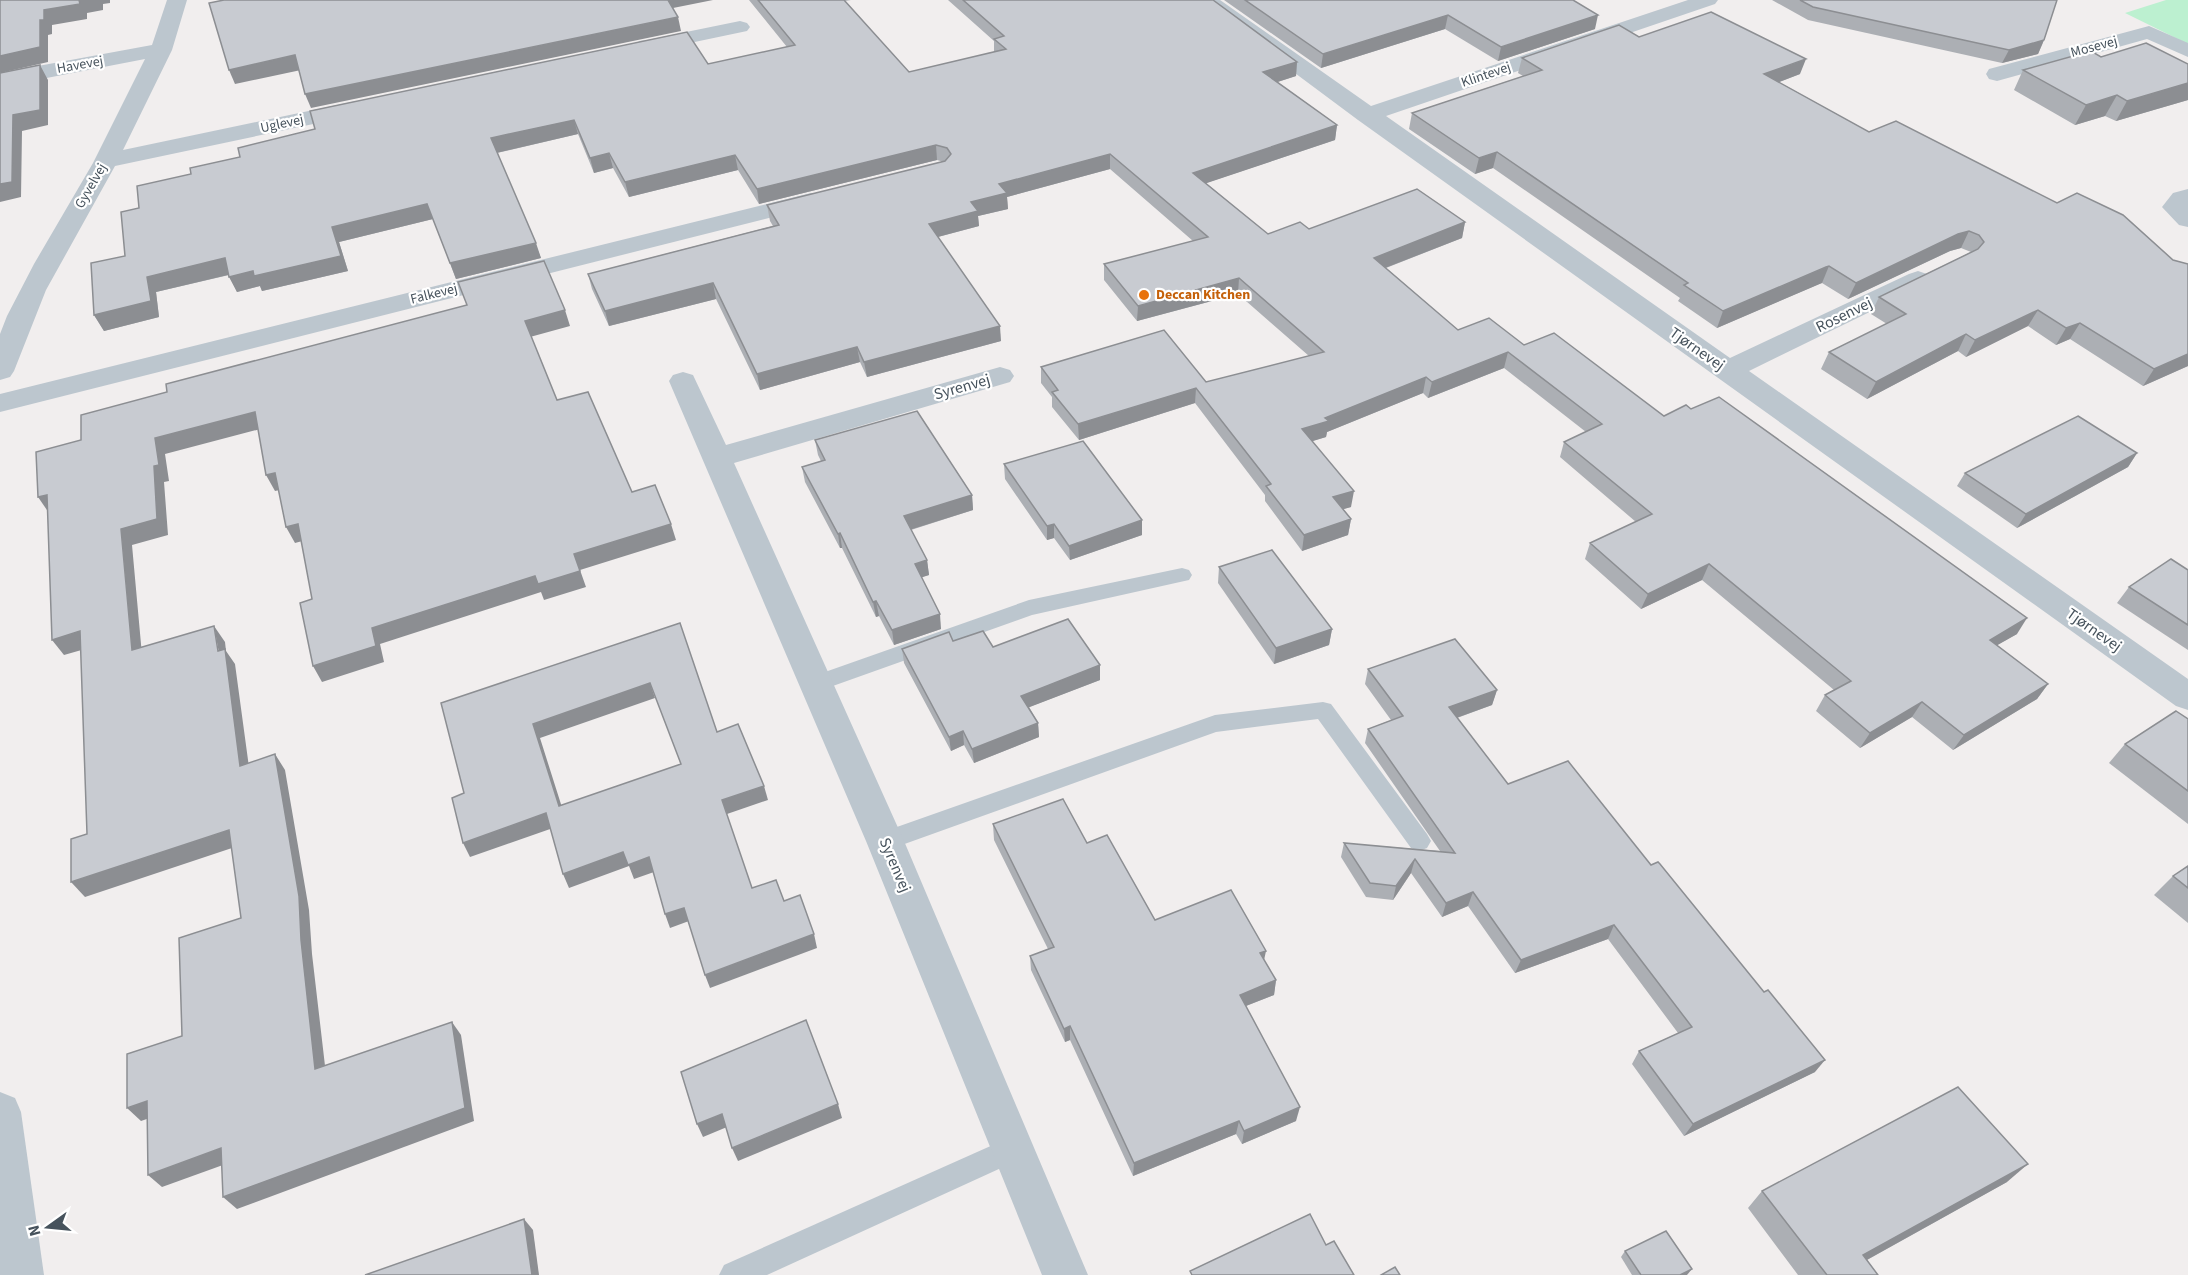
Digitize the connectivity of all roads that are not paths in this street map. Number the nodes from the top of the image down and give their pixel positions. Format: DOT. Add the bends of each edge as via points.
graph roads {
  1 [pos="177,0"];
  2 [pos="1206,0"];
  3 [pos="1708,0"];
  4 [pos="740,27"];
  5 [pos="160,50"];
  6 [pos="624,51"];
  7 [pos="2188,51"];
  8 [pos="1997,74"];
  9 [pos="0,80"];
  10 [pos="381,103"];
  11 [pos="1366,115"];
  12 [pos="105,161"];
  13 [pos="835,194"];
  14 [pos="2188,196"];
  15 [pos="2188,220"];
  16 [pos="1943,267"];
  17 [pos="1728,370"];
  18 [pos="0,371"];
  19 [pos="1000,376"];
  20 [pos="683,381"];
  21 [pos="0,403"];
  22 [pos="716,458"];
  23 [pos="1182,575"];
  24 [pos="816,684"];
  25 [pos="2188,697"];
  26 [pos="885,841"];
  27 [pos="1419,841"];
  28 [pos="0,1112"];
  29 [pos="1013,1149"];
  30 [pos="21,1275"];
  31 [pos="734,1275"];
  32 [pos="1065,1275"];
  1 -- 5 [label="street, Gyvelvej"];
  2 -- 11 [label="street, Tjørnevej"];
  3 -- 11 [label="street, Klintevej"];
  4 -- 6 [label="street"];
  5 -- 9 [label="street, Havevej"];
  5 -- 12 [label="street, Gyvelvej"];
  7 -- 8 [label="street, Mosevej" via="2149,32"];
  10 -- 12 [label="street, Uglevej"];
  11 -- 17 [label="street, Tjørnevej"];
  12 -- 18 [label="street, Gyvelvej" via="37,278"];
  13 -- 21 [label="street, Falkevej"];
  14 -- 15 [label="street" via="2174,207"];
  16 -- 17 [label="street, Rosenvej"];
  17 -- 25 [label="street, Tjørnevej"];
  19 -- 22 [label="street, Syrenvej"];
  20 -- 22 [label="street, Syrenvej"];
  22 -- 24 [label="street, Syrenvej"];
  23 -- 24 [label="lane" via="1029,608"];
  24 -- 26 [label="street, Syrenvej"];
  26 -- 27 [label="lane" via="1215,724 1323,710"];
  26 -- 29 [label="street, Syrenvej"];
  28 -- 30 [label="street"];
  29 -- 31 [label="lane"];
  29 -- 32 [label="street, Syrenvej"];
}
